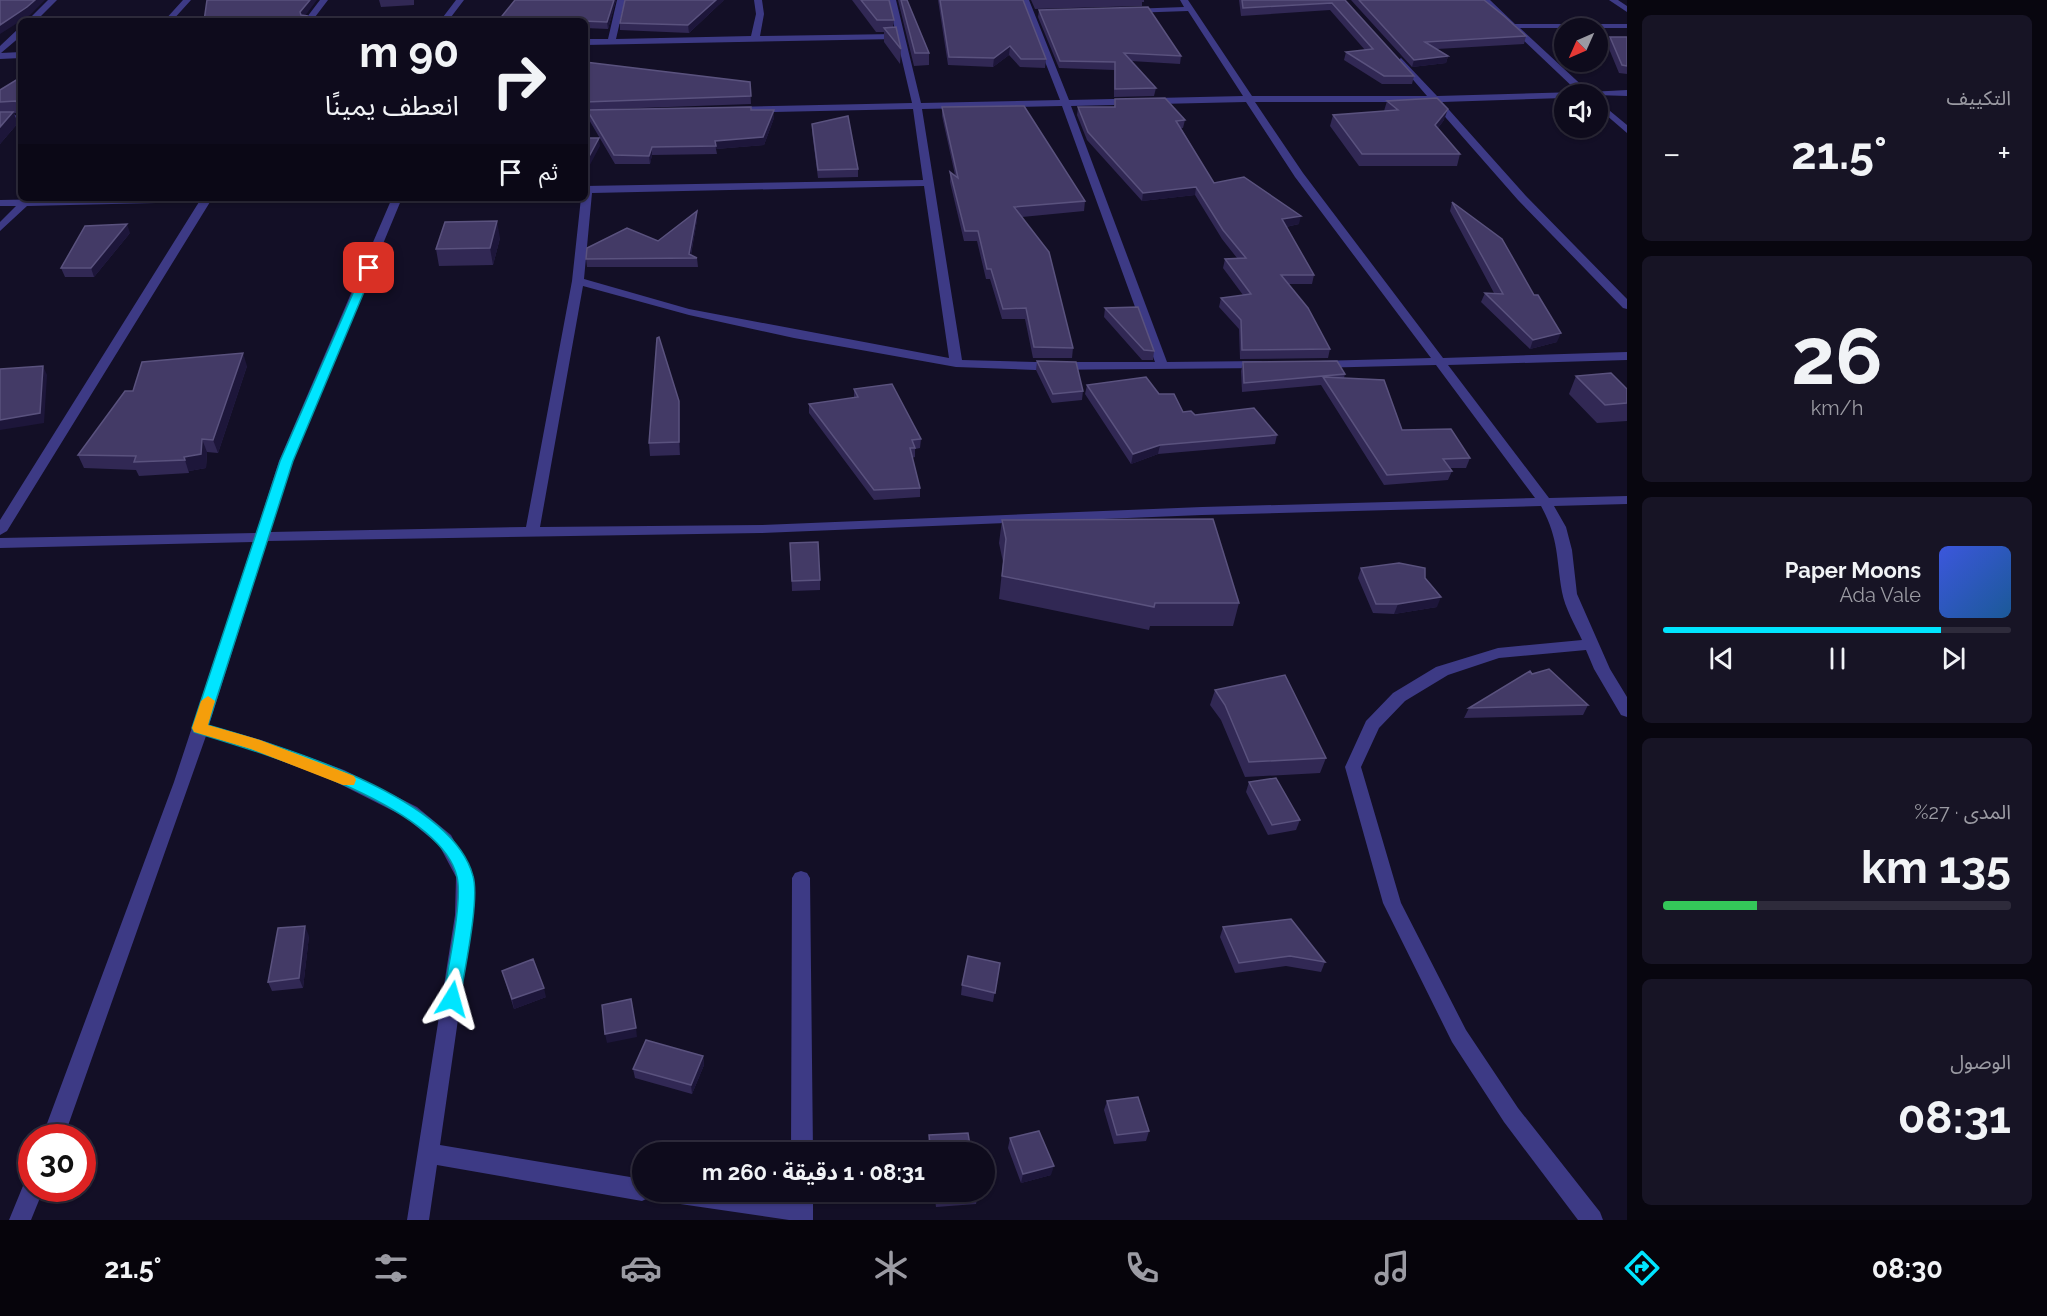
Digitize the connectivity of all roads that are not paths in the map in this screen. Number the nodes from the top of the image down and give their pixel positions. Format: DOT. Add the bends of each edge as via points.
graph roads {
  1 [pos="53,0"];
  2 [pos="187,0"];
  3 [pos="324,0"];
  4 [pos="460,0"];
  5 [pos="621,0"];
  6 [pos="758,0"];
  7 [pos="892,0"];
  8 [pos="1025,0"];
  9 [pos="1485,0"];
  10 [pos="1613,0"];
  11 [pos="1187,5"];
  12 [pos="1627,10"];
  13 [pos="1121,11"];
  14 [pos="1030,13"];
  15 [pos="1041,13"];
  16 [pos="34,18"];
  17 [pos="171,18"];
  18 [pos="310,18"];
  19 [pos="446,18"];
  20 [pos="1512,26"];
  21 [pos="1627,26"];
  22 [pos="18,34"];
  23 [pos="901,36"];
  24 [pos="755,38"];
  25 [pos="588,42"];
  26 [pos="610,42"];
  27 [pos="1389,49"];
  28 [pos="0,51"];
  29 [pos="18,55"];
  30 [pos="0,56"];
  31 [pos="1574,84"];
  32 [pos="1608,93"];
  33 [pos="1627,93"];
  34 [pos="1554,95"];
  35 [pos="1250,99"];
  36 [pos="1435,99"];
  37 [pos="1066,104"];
  38 [pos="917,107"];
  39 [pos="721,110"];
  40 [pos="1608,114"];
  41 [pos="18,118"];
  42 [pos="0,119"];
  43 [pos="1627,130"];
  44 [pos="927,183"];
  45 [pos="588,190"];
  46 [pos="116,201"];
  47 [pos="205,201"];
  48 [pos="396,201"];
  49 [pos="585,201"];
  50 [pos="25,202"];
  51 [pos="0,203"];
  52 [pos="0,228"];
  53 [pos="578,281"];
  54 [pos="1627,306"];
  55 [pos="1627,356"];
  56 [pos="956,363"];
  57 [pos="1441,363"];
  58 [pos="1279,365"];
  59 [pos="1302,365"];
  60 [pos="1163,366"];
  61 [pos="1627,500"];
  62 [pos="1545,502"];
  63 [pos="0,531"];
  64 [pos="532,531"];
  65 [pos="259,538"];
  66 [pos="0,543"];
  67 [pos="1591,644"];
  68 [pos="1627,711"];
  69 [pos="200,728"];
  70 [pos="801,878"];
  71 [pos="58,1124"];
  72 [pos="802,1142"];
  73 [pos="428,1153"];
  74 [pos="632,1188"];
  75 [pos="27,1202"];
  76 [pos="755,1202"];
  77 [pos="802,1207"];
  78 [pos="20,1220"];
  79 [pos="418,1220"];
  80 [pos="1592,1220"];
  1 -- 16 [label="street"];
  2 -- 17 [label="street"];
  3 -- 18 [label="street"];
  4 -- 19 [label="street"];
  5 -- 26 [label="street"];
  6 -- 24 [label="street" via="760,14"];
  7 -- 23 [label="street"];
  8 -- 14 [label="street"];
  9 -- 20 [label="street"];
  10 -- 12 [label="street"];
  11 -- 13 [label="street"];
  11 -- 35 [label="street"];
  14 -- 15 [label="street"];
  14 -- 37 [label="street"];
  20 -- 21 [label="street"];
  20 -- 31 [label="street"];
  22 -- 28 [label="street"];
  23 -- 24 [label="street"];
  23 -- 38 [label="street"];
  24 -- 26 [label="street"];
  25 -- 26 [label="street"];
  27 -- 36 [label="street"];
  29 -- 30 [label="street"];
  32 -- 33 [label="street"];
  34 -- 36 [label="street"];
  35 -- 36 [label="street"];
  35 -- 37 [label="street"];
  35 -- 57 [label="street" via="1299,175"];
  36 -- 54 [label="street" via="1522,198"];
  37 -- 38 [label="street"];
  37 -- 60 [label="street"];
  38 -- 39 [label="street"];
  38 -- 44 [label="street"];
  40 -- 43 [label="street"];
  41 -- 42 [label="street"];
  44 -- 45 [label="street"];
  44 -- 56 [label="street"];
  46 -- 50 [label="street"];
  47 -- 63 [label="street"];
  48 -- 65 [label="street" via="286,461"];
  49 -- 53 [label="street"];
  50 -- 51 [label="street"];
  50 -- 52 [label="street"];
  53 -- 56 [label="street" via="689,312"];
  53 -- 64 [label="street"];
  55 -- 57 [label="street"];
  56 -- 60 [label="street"];
  57 -- 59 [label="street"];
  57 -- 62 [label="street"];
  58 -- 60 [label="street"];
  61 -- 62 [label="street"];
  62 -- 64 [label="street" via="1214,510 761,529"];
  62 -- 67 [label="street" via="1559,526 1570,594"];
  64 -- 65 [label="street"];
  65 -- 66 [label="street"];
  65 -- 69 [label="street"];
  67 -- 68 [label="street"];
  67 -- 80 [label="street" via="1498,653 1442,671 1399,697 1372,724 1353,767 1392,903 1459,1036 1511,1115"];
  69 -- 71 [label="street"];
  69 -- 73 [label="street" via="338,776 411,812 445,840 465,877 464,915"];
  70 -- 72 [label="street"];
  73 -- 74 [label="street"];
  73 -- 79 [label="street"];
  75 -- 78 [label="street"];
  76 -- 77 [label="street"];
}
